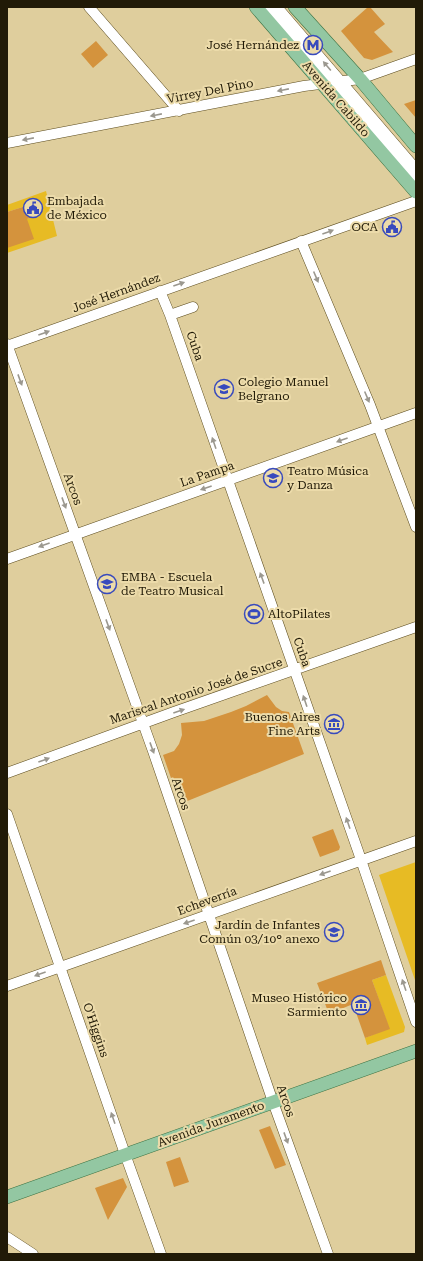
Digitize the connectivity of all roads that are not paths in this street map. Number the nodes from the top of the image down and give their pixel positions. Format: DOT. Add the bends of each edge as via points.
graph roads {
  1 [pos="89,7"];
  2 [pos="256,7"];
  3 [pos="265,7"];
  4 [pos="277,7"];
  5 [pos="295,7"];
  6 [pos="416,59"];
  7 [pos="360,79"];
  8 [pos="331,82"];
  9 [pos="179,111"];
  10 [pos="7,144"];
  11 [pos="416,146"];
  12 [pos="416,169"];
  13 [pos="416,181"];
  14 [pos="416,192"];
  15 [pos="416,201"];
  16 [pos="301,241"];
  17 [pos="160,291"];
  18 [pos="193,307"];
  19 [pos="170,315"];
  20 [pos="7,345"];
  21 [pos="416,414"];
  22 [pos="379,427"];
  23 [pos="227,480"];
  24 [pos="416,528"];
  25 [pos="76,534"];
  26 [pos="7,559"];
  27 [pos="416,627"];
  28 [pos="294,670"];
  29 [pos="143,724"];
  30 [pos="7,773"];
  31 [pos="7,814"];
  32 [pos="416,841"];
  33 [pos="361,860"];
  34 [pos="209,915"];
  35 [pos="60,967"];
  36 [pos="7,986"];
  37 [pos="416,1022"];
  38 [pos="416,1051"];
  39 [pos="273,1102"];
  40 [pos="125,1154"];
  41 [pos="7,1197"];
  42 [pos="7,1237"];
  43 [pos="33,1254"];
  44 [pos="162,1254"];
  45 [pos="328,1254"];
  1 -- 9 [label="street"];
  2 -- 8 [label="main road, Avenida Cabildo"];
  3 -- 8 [label="street"];
  8 -- 4 [label="street, one-way"];
  5 -- 7 [label="main road"];
  6 -- 7 [label="street, Virrey Del Pino"];
  7 -- 8 [label="street, Virrey Del Pino"];
  7 -- 11 [label="main road"];
  8 -- 9 [label="street, Virrey Del Pino, one-way"];
  8 -- 12 [label="street"];
  8 -- 13 [label="street"];
  8 -- 14 [label="main road, Avenida Cabildo"];
  9 -- 10 [label="street, Virrey Del Pino, one-way"];
  16 -- 15 [label="street, José Hernández, one-way"];
  17 -- 16 [label="street, José Hernández, one-way"];
  16 -- 22 [label="street, one-way"];
  17 -- 19 [label="street, Cuba"];
  20 -- 17 [label="street, José Hernández, one-way"];
  18 -- 19 [label="street"];
  23 -- 19 [label="street, Cuba, one-way"];
  20 -- 25 [label="street, Arcos, one-way"];
  21 -- 22 [label="street, La Pampa"];
  22 -- 23 [label="street, La Pampa, one-way"];
  22 -- 24 [label="street"];
  23 -- 25 [label="street, La Pampa, one-way"];
  28 -- 23 [label="street, Cuba, one-way"];
  25 -- 26 [label="street, La Pampa, one-way"];
  25 -- 29 [label="street, Arcos, one-way"];
  27 -- 28 [label="street, Mariscal Antonio José de Sucre"];
  29 -- 28 [label="street, Mariscal Antonio José de Sucre, one-way"];
  33 -- 28 [label="street, Cuba, one-way"];
  30 -- 29 [label="street, Mariscal Antonio José de Sucre, one-way"];
  29 -- 34 [label="street, Arcos, one-way"];
  31 -- 35 [label="street, O'Higgins"];
  32 -- 33 [label="street, Echeverría"];
  33 -- 34 [label="street, Echeverría, one-way"];
  37 -- 33 [label="street, Cuba, one-way"];
  34 -- 35 [label="street, Echeverría, one-way"];
  34 -- 39 [label="street, Arcos"];
  35 -- 36 [label="street, Echeverría, one-way"];
  40 -- 35 [label="street, O'Higgins, one-way"];
  38 -- 39 [label="main road, Avenida Juramento"];
  39 -- 40 [label="main road, Avenida Juramento"];
  39 -- 45 [label="street, Arcos, one-way"];
  40 -- 41 [label="main road, Avenida Juramento"];
  40 -- 44 [label="street, O'Higgins"];
  42 -- 43 [label="street"];
}
